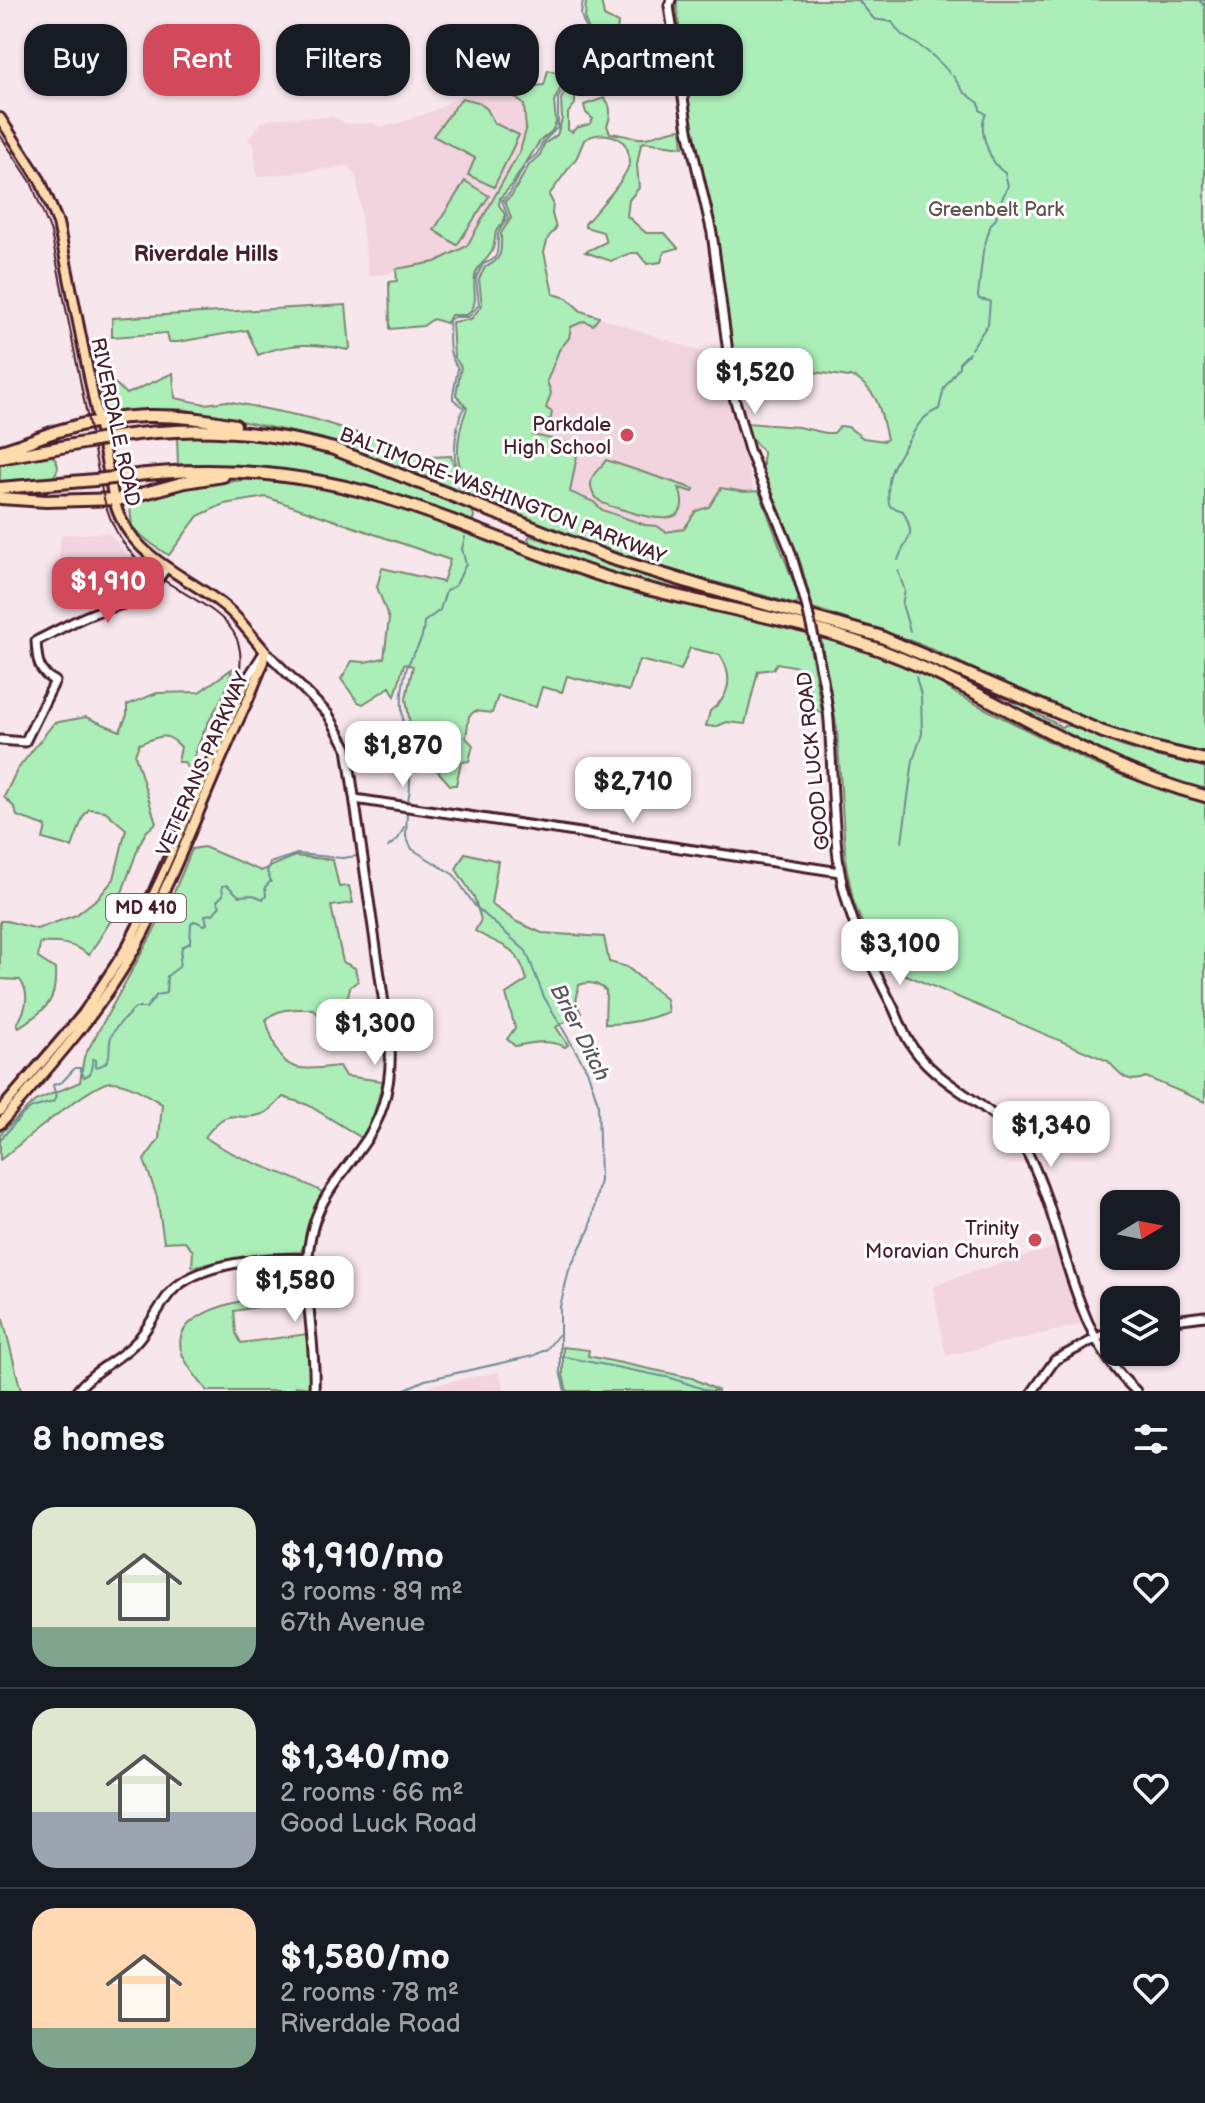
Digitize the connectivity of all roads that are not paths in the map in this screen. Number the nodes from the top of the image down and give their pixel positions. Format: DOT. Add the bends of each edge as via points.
graph roads {
  1 [pos="669,2"];
  2 [pos="1,119"];
  3 [pos="99,421"];
  4 [pos="291,439"];
  5 [pos="0,451"];
  6 [pos="0,458"];
  7 [pos="273,475"];
  8 [pos="0,488"];
  9 [pos="0,498"];
  10 [pos="114,500"];
  11 [pos="166,568"];
  12 [pos="265,651"];
  13 [pos="282,667"];
  14 [pos="247,679"];
  15 [pos="248,700"];
  16 [pos="0,740"];
  17 [pos="1205,760"];
  18 [pos="1205,796"];
  19 [pos="355,799"];
  20 [pos="840,872"];
  21 [pos="0,1111"];
  22 [pos="0,1124"];
  23 [pos="306,1259"];
  24 [pos="1205,1316"];
  25 [pos="1180,1319"];
  26 [pos="1100,1335"];
  27 [pos="1096,1337"];
  28 [pos="77,1391"];
  29 [pos="314,1391"];
  30 [pos="1033,1391"];
  31 [pos="1136,1391"];
  1 -- 20 [label="main road, GOOD LUCK ROAD, bridge" via="687,125 712,233 734,397 752,458 796,564 827,703"];
  2 -- 3 [label="main road, RIVERDALE ROAD" via="40,180 58,223"];
  3 -- 4 [label="highway" via="183,415"];
  3 -- 5 [label="highway"];
  3 -- 10 [label="main road, RIVERDALE ROAD"];
  4 -- 6 [label="highway, BALTIMORE-WASHINGTON PARKWAY, bridge" via="201,429 115,437"];
  4 -- 17 [label="highway, BALTIMORE-WASHINGTON PARKWAY" via="367,460 641,568 879,636 1103,732"];
  7 -- 8 [label="highway, BALTIMORE-WASHINGTON PARKWAY, bridge" via="199,471"];
  7 -- 10 [label="highway" via="209,478"];
  7 -- 18 [label="highway, BALTIMORE-WASHINGTON PARKWAY" via="382,496 604,576 845,637 933,672 1093,756"];
  9 -- 10 [label="highway"];
  10 -- 11 [label="main road, RIVERDALE ROAD" via="131,535"];
  11 -- 12 [label="main road, RIVERDALE ROAD" via="223,604"];
  11 -- 16 [label="main road" via="138,601 88,615 36,641 40,666 55,681 25,742"];
  12 -- 13 [label="main road, RIVERDALE ROAD"];
  12 -- 14 [label="main road"];
  12 -- 15 [label="main road, VETERANS PARKWAY / MD 410"];
  13 -- 15 [label="main road" via="265,669"];
  13 -- 19 [label="main road, RIVERDALE ROAD" via="341,734"];
  14 -- 21 [label="main road, VETERANS PARKWAY / MD 410" via="126,949 74,1025"];
  15 -- 22 [label="main road, VETERANS PARKWAY / MD 410" via="133,952 81,1031"];
  19 -- 20 [label="main road"];
  19 -- 23 [label="main road, RIVERDALE ROAD" via="390,1045 389,1079 370,1133 316,1217"];
  20 -- 27 [label="main road, GOOD LUCK ROAD" via="868,958 910,1043 933,1072 1000,1121 1028,1154"];
  23 -- 28 [label="main road" via="250,1261 184,1281 133,1344"];
  23 -- 29 [label="main road, RIVERDALE ROAD"];
  24 -- 25 [label="main road"];
  26 -- 27 [label="main road"];
  27 -- 30 [label="main road" via="1055,1360"];
  27 -- 31 [label="main road, GOOD LUCK ROAD"];
}
